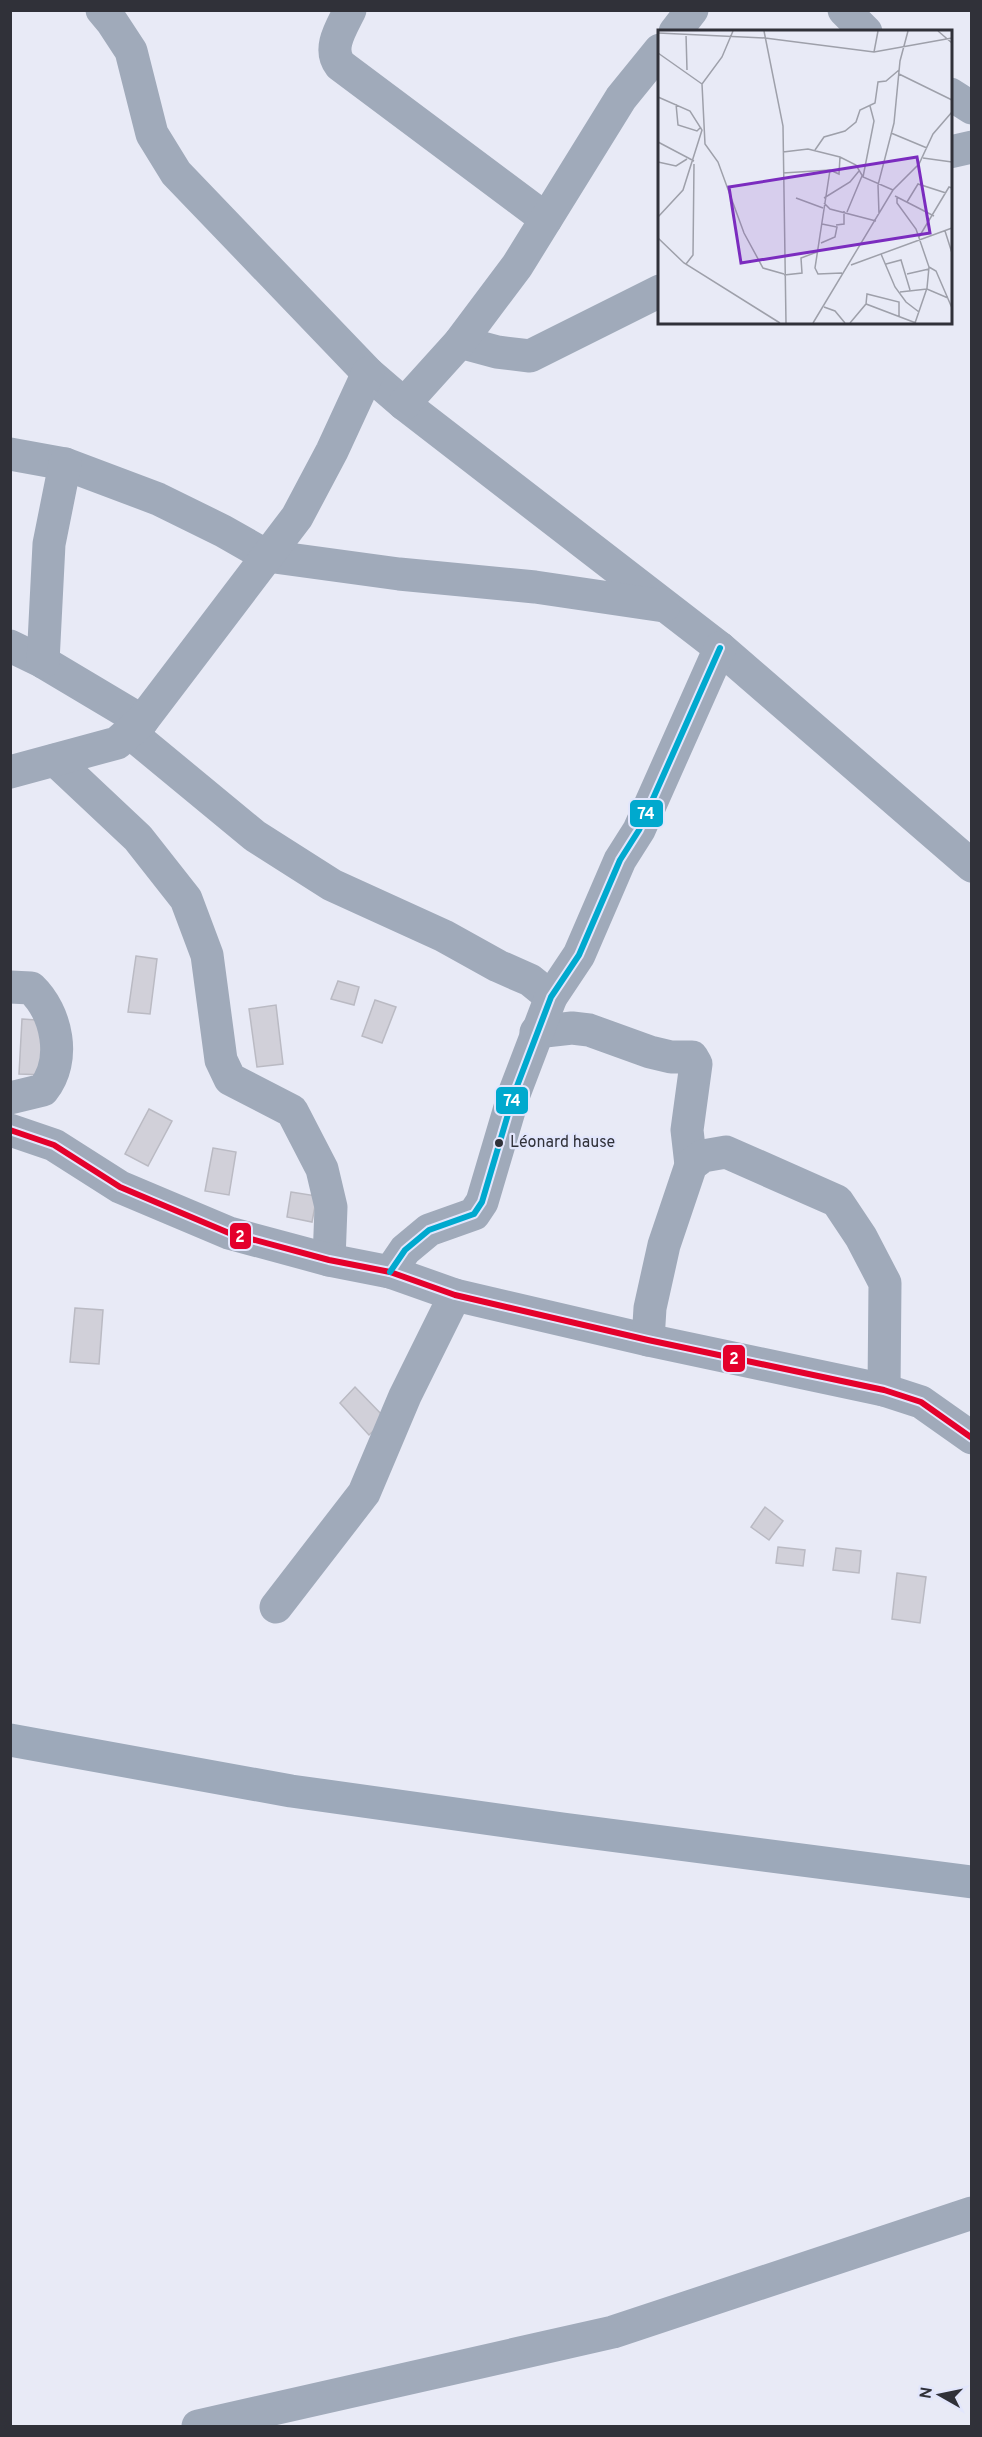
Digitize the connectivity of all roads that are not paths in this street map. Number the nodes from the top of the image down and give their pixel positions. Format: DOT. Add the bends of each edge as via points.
graph roads {
  1 [pos="102,10"];
  2 [pos="350,10"];
  3 [pos="692,10"];
  4 [pos="844,10"];
  5 [pos="677,30"];
  6 [pos="864,30"];
  7 [pos="658,52"];
  8 [pos="952,95"];
  9 [pos="972,108"];
  10 [pos="972,147"];
  11 [pos="952,152"];
  12 [pos="546,219"];
  13 [pos="658,292"];
  14 [pos="460,342"];
  15 [pos="368,373"];
  16 [pos="404,404"];
  17 [pos="10,454"];
  18 [pos="65,464"];
  19 [pos="267,556"];
  20 [pos="666,607"];
  21 [pos="10,646"];
  22 [pos="720,648"];
  23 [pos="43,662"];
  24 [pos="135,727"];
  25 [pos="55,760"];
  26 [pos="10,772"];
  27 [pos="972,866"];
  28 [pos="10,987"];
  29 [pos="551,997"];
  30 [pos="536,1032"];
  31 [pos="10,1098"];
  32 [pos="10,1130"];
  33 [pos="691,1164"];
  34 [pos="329,1260"];
  35 [pos="390,1272"];
  36 [pos="455,1295"];
  37 [pos="648,1340"];
  38 [pos="884,1390"];
  39 [pos="972,1438"];
  40 [pos="276,1607"];
  41 [pos="10,1740"];
  42 [pos="972,1882"];
  43 [pos="972,2213"];
  44 [pos="198,2427"];
  1 -- 15 [label="street" via="131,51 152,134 176,173"];
  2 -- 12 [label="street" via="334,48 336,60"];
  3 -- 5 [label="street"];
  4 -- 6 [label="street"];
  7 -- 12 [label="street" via="621,98"];
  8 -- 9 [label="street"];
  10 -- 11 [label="street"];
  12 -- 14 [label="street" via="517,266"];
  13 -- 14 [label="street" via="530,357"];
  14 -- 16 [label="street"];
  15 -- 16 [label="street"];
  15 -- 19 [label="street" via="297,517"];
  16 -- 20 [label="street"];
  17 -- 18 [label="street"];
  18 -- 19 [label="street" via="158,499"];
  18 -- 23 [label="street" via="49,544"];
  19 -- 20 [label="street" via="535,587"];
  19 -- 24 [label="street"];
  20 -- 22 [label="street"];
  21 -- 23 [label="street"];
  22 -- 27 [label="street"];
  22 -- 29 [label="street" via="579,955"];
  23 -- 24 [label="street"];
  24 -- 25 [label="street" via="117,743"];
  24 -- 29 [label="street" via="255,836 332,885 444,936 530,980"];
  25 -- 26 [label="street"];
  25 -- 34 [label="street" via="138,838 186,899 207,955 221,1060 230,1079 292,1111 322,1169 331,1207"];
  28 -- 31 [label="street" via="31,988 40,997 55,1027 56,1047 54,1071 43,1090"];
  29 -- 30 [label="street"];
  30 -- 33 [label="street" via="589,1030 671,1058 692,1058 696,1064 687,1130"];
  30 -- 35 [label="street" via="482,1202 474,1214 429,1230 405,1250"];
  32 -- 34 [label="street" via="54,1145 120,1187 229,1233"];
  33 -- 37 [label="street" via="664,1245 650,1308"];
  33 -- 38 [label="street" via="703,1156 726,1152 837,1201 885,1283"];
  34 -- 35 [label="street"];
  35 -- 36 [label="street"];
  36 -- 37 [label="street"];
  36 -- 40 [label="street" via="405,1396 364,1493"];
  37 -- 38 [label="street"];
  38 -- 39 [label="street" via="921,1402"];
  41 -- 42 [label="street" via="291,1791"];
  43 -- 44 [label="street" via="613,2332"];
}
